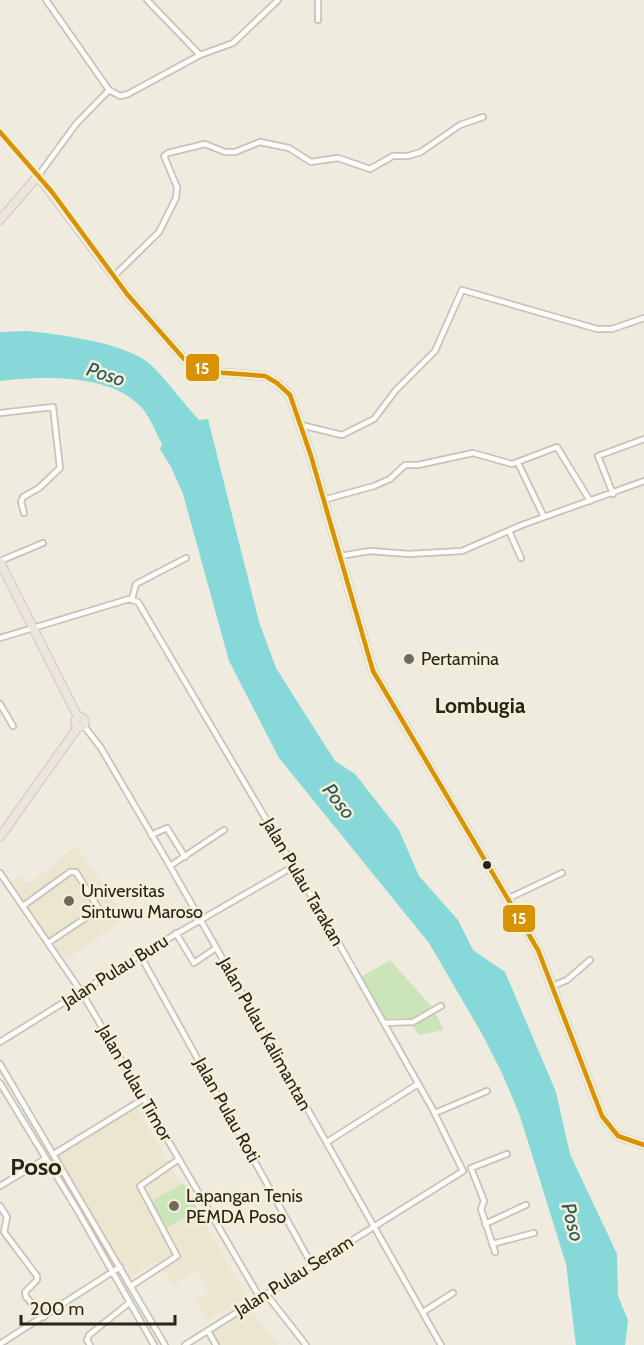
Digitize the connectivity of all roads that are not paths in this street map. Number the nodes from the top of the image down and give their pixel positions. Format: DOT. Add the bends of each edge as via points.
graph roads {
  1 [pos="46,0"];
  2 [pos="147,0"];
  3 [pos="278,0"];
  4 [pos="318,0"];
  5 [pos="318,20"];
  6 [pos="200,55"];
  7 [pos="109,90"];
  8 [pos="483,117"];
  9 [pos="0,132"];
  10 [pos="38,176"];
  11 [pos="0,220"];
  12 [pos="114,276"];
  13 [pos="644,318"];
  14 [pos="0,413"];
  15 [pos="301,426"];
  16 [pos="644,439"];
  17 [pos="519,463"];
  18 [pos="644,481"];
  19 [pos="613,494"];
  20 [pos="323,500"];
  21 [pos="590,501"];
  22 [pos="24,513"];
  23 [pos="544,517"];
  24 [pos="509,531"];
  25 [pos="43,543"];
  26 [pos="340,556"];
  27 [pos="186,558"];
  28 [pos="521,558"];
  29 [pos="0,561"];
  30 [pos="132,599"];
  31 [pos="33,630"];
  32 [pos="0,638"];
  33 [pos="0,704"];
  34 [pos="13,726"];
  35 [pos="81,726"];
  36 [pos="224,830"];
  37 [pos="151,835"];
  38 [pos="0,837"];
  39 [pos="185,857"];
  40 [pos="170,866"];
  41 [pos="294,866"];
  42 [pos="0,873"];
  43 [pos="562,873"];
  44 [pos="509,898"];
  45 [pos="23,906"];
  46 [pos="200,919"];
  47 [pos="176,933"];
  48 [pos="48,943"];
  49 [pos="216,948"];
  50 [pos="140,955"];
  51 [pos="590,960"];
  52 [pos="554,986"];
  53 [pos="82,993"];
  54 [pos="441,1006"];
  55 [pos="384,1023"];
  56 [pos="0,1042"];
  57 [pos="0,1064"];
  58 [pos="0,1083"];
  59 [pos="418,1084"];
  60 [pos="487,1091"];
  61 [pos="19,1096"];
  62 [pos="145,1098"];
  63 [pos="11,1101"];
  64 [pos="435,1113"];
  65 [pos="327,1142"];
  66 [pos="644,1145"];
  67 [pos="507,1154"];
  68 [pos="54,1155"];
  69 [pos="179,1159"];
  70 [pos="45,1160"];
  71 [pos="471,1168"];
  72 [pos="463,1172"];
  73 [pos="0,1186"];
  74 [pos="526,1205"];
  75 [pos="0,1206"];
  76 [pos="485,1224"];
  77 [pos="373,1226"];
  78 [pos="534,1233"];
  79 [pos="492,1244"];
  80 [pos="495,1252"];
  81 [pos="312,1265"];
  82 [pos="120,1267"];
  83 [pos="111,1272"];
  84 [pos="131,1286"];
  85 [pos="453,1293"];
  86 [pos="266,1294"];
  87 [pos="260,1298"];
  88 [pos="129,1303"];
  89 [pos="423,1312"];
  90 [pos="44,1317"];
  91 [pos="208,1331"];
  92 [pos="0,1344"];
  93 [pos="90,1345"];
  94 [pos="154,1345"];
  95 [pos="165,1345"];
  96 [pos="185,1345"];
  97 [pos="216,1345"];
  98 [pos="306,1345"];
  99 [pos="441,1345"];
  1 -- 7 [label="street"];
  2 -- 6 [label="street"];
  3 -- 6 [label="street" via="232,44"];
  4 -- 5 [label="street"];
  6 -- 7 [label="street" via="128,94 120,96"];
  7 -- 10 [label="street" via="76,124"];
  8 -- 12 [label="street" via="460,125 421,152 393,156 370,169 338,158 311,162 289,147 260,142 235,152 205,144 168,153 164,156 177,187 176,198 159,232"];
  9 -- 10 [label="street"];
  10 -- 11 [label="highway"];
  10 -- 12 [label="highway"];
  12 -- 15 [label="highway" via="184,359 211,372 269,378 290,395"];
  13 -- 15 [label="street" via="612,329 597,329 462,290 435,351 374,419 342,435"];
  14 -- 22 [label="street" via="53,407 60,468 23,497"];
  15 -- 20 [label="highway"];
  16 -- 19 [label="street" via="598,455"];
  17 -- 20 [label="street" via="475,453 405,465 390,479 374,486"];
  17 -- 21 [label="street" via="558,448"];
  17 -- 23 [label="street"];
  18 -- 19 [label="street"];
  19 -- 21 [label="street"];
  20 -- 26 [label="highway"];
  21 -- 23 [label="street"];
  23 -- 24 [label="street"];
  24 -- 26 [label="street" via="457,553 370,551"];
  24 -- 28 [label="street"];
  25 -- 29 [label="street"];
  26 -- 44 [label="highway" via="373,671"];
  27 -- 30 [label="street" via="136,584"];
  29 -- 31 [label="highway"];
  30 -- 31 [label="street"];
  30 -- 41 [label="street, Jalan Pulau Tarakan" via="162,639"];
  31 -- 32 [label="street"];
  31 -- 35 [label="highway" via="78,717 75,723"];
  33 -- 34 [label="street"];
  35 -- 37 [label="street, Jalan Pulau Kalimantan" via="101,748"];
  35 -- 38 [label="highway"];
  36 -- 39 [label="street"];
  37 -- 39 [label="street" via="167,828"];
  37 -- 40 [label="street, Jalan Pulau Kalimantan"];
  39 -- 40 [label="street"];
  40 -- 46 [label="street, Jalan Pulau Kalimantan"];
  41 -- 46 [label="street, Jalan Pulau Buru"];
  41 -- 55 [label="street, Jalan Pulau Tarakan"];
  42 -- 45 [label="street, Jalan Pulau Timor"];
  43 -- 44 [label="street"];
  44 -- 52 [label="highway"];
  45 -- 48 [label="street, Jalan Pulau Timor"];
  45 -- 48 [label="street" via="70,872 76,872 99,909"];
  46 -- 47 [label="street, Jalan Pulau Buru"];
  46 -- 49 [label="street, Jalan Pulau Kalimantan"];
  47 -- 49 [label="street" via="194,963"];
  47 -- 50 [label="street, Jalan Pulau Buru"];
  48 -- 53 [label="street, Jalan Pulau Timor"];
  49 -- 65 [label="street, Jalan Pulau Kalimantan"];
  50 -- 53 [label="street, Jalan Pulau Buru"];
  50 -- 81 [label="street, Jalan Pulau Roti"];
  51 -- 52 [label="street"];
  52 -- 66 [label="highway" via="602,1116 618,1136"];
  53 -- 56 [label="street, Jalan Pulau Buru"];
  53 -- 62 [label="street, Jalan Pulau Timor"];
  54 -- 55 [label="street" via="413,1022"];
  55 -- 59 [label="street, Jalan Pulau Tarakan"];
  57 -- 61 [label="street"];
  58 -- 63 [label="street"];
  59 -- 64 [label="street, Jalan Pulau Tarakan"];
  59 -- 65 [label="street"];
  60 -- 64 [label="street"];
  61 -- 63 [label="street"];
  61 -- 68 [label="street"];
  62 -- 68 [label="street"];
  62 -- 69 [label="street, Jalan Pulau Timor"];
  63 -- 70 [label="street"];
  64 -- 72 [label="street, Jalan Pulau Tarakan"];
  65 -- 77 [label="street, Jalan Pulau Kalimantan"];
  67 -- 71 [label="street"];
  68 -- 82 [label="street"];
  69 -- 84 [label="street" via="140,1186 177,1256"];
  69 -- 87 [label="street, Jalan Pulau Timor"];
  70 -- 73 [label="street"];
  70 -- 83 [label="street"];
  71 -- 72 [label="street"];
  71 -- 76 [label="street" via="484,1201 480,1208"];
  72 -- 77 [label="street"];
  74 -- 76 [label="street"];
  75 -- 90 [label="street" via="7,1217 4,1232 37,1276 25,1292 26,1297"];
  76 -- 79 [label="street"];
  77 -- 81 [label="street, Jalan Pulau Seram"];
  77 -- 89 [label="street, Jalan Pulau Kalimantan"];
  78 -- 79 [label="street"];
  79 -- 80 [label="street"];
  81 -- 86 [label="street, Jalan Pulau Seram"];
  82 -- 83 [label="street"];
  82 -- 84 [label="street"];
  83 -- 88 [label="street"];
  83 -- 90 [label="street"];
  84 -- 95 [label="street"];
  85 -- 89 [label="street"];
  86 -- 87 [label="street, Jalan Pulau Seram"];
  86 -- 98 [label="street"];
  87 -- 91 [label="street, Jalan Pulau Seram"];
  88 -- 93 [label="street" via="89,1335"];
  88 -- 94 [label="street"];
  89 -- 99 [label="street, Jalan Pulau Kalimantan"];
  90 -- 92 [label="street"];
  91 -- 96 [label="street, Jalan Pulau Seram"];
  91 -- 97 [label="street"];
}
